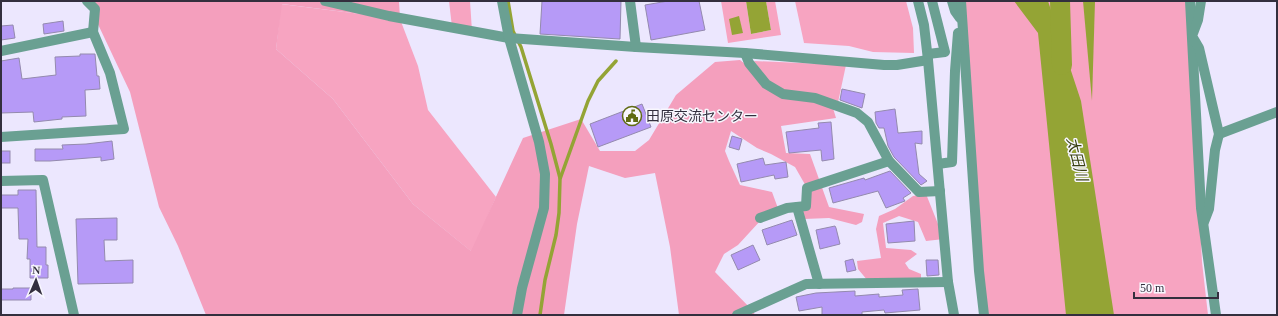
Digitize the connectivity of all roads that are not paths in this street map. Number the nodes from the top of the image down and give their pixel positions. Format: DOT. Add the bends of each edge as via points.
graph roads {
  1 [pos="87,1"];
  2 [pos="325,1"];
  3 [pos="502,1"];
  4 [pos="630,1"];
  5 [pos="918,1"];
  6 [pos="932,1"];
  7 [pos="952,1"];
  8 [pos="961,1"];
  9 [pos="1190,1"];
  10 [pos="1200,1"];
  11 [pos="961,19"];
  12 [pos="93,32"];
  13 [pos="1192,36"];
  14 [pos="509,38"];
  15 [pos="636,47"];
  16 [pos="1,51"];
  17 [pos="745,53"];
  18 [pos="928,57"];
  19 [pos="1277,112"];
  20 [pos="1219,134"];
  21 [pos="1,137"];
  22 [pos="889,161"];
  23 [pos="938,164"];
  24 [pos="1,181"];
  25 [pos="940,190"];
  26 [pos="797,207"];
  27 [pos="760,218"];
  28 [pos="1204,224"];
  29 [pos="948,282"];
  30 [pos="819,284"];
  31 [pos="754,312"];
  32 [pos="74,315"];
  33 [pos="517,315"];
  34 [pos="737,315"];
  35 [pos="954,315"];
  36 [pos="984,315"];
  37 [pos="1216,315"];
  1 -- 12 [label="street" via="94,9"];
  2 -- 14 [label="street" via="389,16"];
  3 -- 14 [label="street"];
  4 -- 15 [label="street"];
  5 -- 18 [label="street"];
  6 -- 18 [label="street" via="945,52"];
  7 -- 11 [label="street"];
  8 -- 11 [label="street"];
  9 -- 13 [label="street"];
  10 -- 13 [label="street" via="1198,20"];
  11 -- 23 [label="street" via="956,43 952,162"];
  11 -- 36 [label="street"];
  12 -- 16 [label="street"];
  12 -- 21 [label="street" via="110,73 124,129"];
  13 -- 20 [label="street" via="1199,48"];
  13 -- 28 [label="street"];
  14 -- 15 [label="street"];
  14 -- 33 [label="street" via="539,142 545,174 544,208"];
  15 -- 17 [label="street"];
  17 -- 18 [label="street" via="884,65 897,65"];
  17 -- 22 [label="street" via="749,63 766,84 783,94 815,98 857,113 868,122"];
  18 -- 23 [label="street"];
  19 -- 20 [label="street"];
  20 -- 28 [label="street" via="1209,209"];
  22 -- 25 [label="street" via="919,192"];
  22 -- 26 [label="street" via="807,188 806,206"];
  23 -- 25 [label="street"];
  24 -- 32 [label="street" via="43,180"];
  25 -- 29 [label="street"];
  26 -- 27 [label="street"];
  26 -- 30 [label="street"];
  28 -- 37 [label="street"];
  29 -- 30 [label="street"];
  29 -- 35 [label="street"];
  30 -- 31 [label="street" via="806,284"];
  31 -- 34 [label="street"];
}
